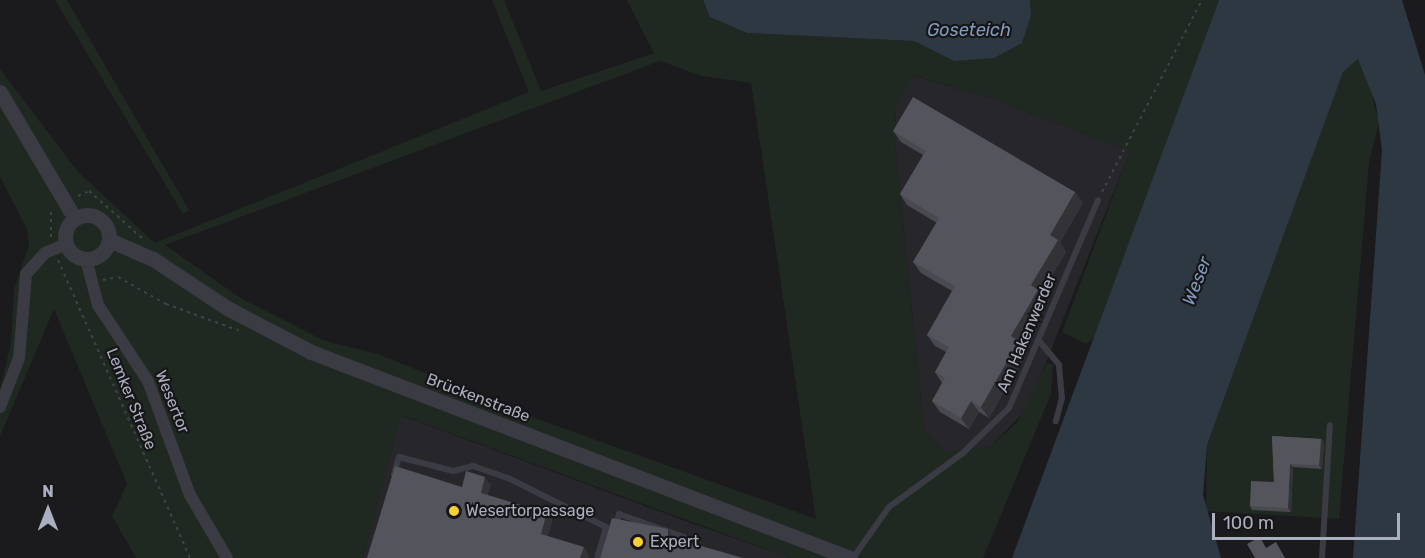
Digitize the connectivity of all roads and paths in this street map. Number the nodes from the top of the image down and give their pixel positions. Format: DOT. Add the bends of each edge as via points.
graph roads {
  1 [pos="1202,0"];
  2 [pos="0,92"];
  3 [pos="1098,200"];
  4 [pos="68,201"];
  5 [pos="75,219"];
  6 [pos="109,240"];
  7 [pos="60,246"];
  8 [pos="86,259"];
  9 [pos="153,259"];
  10 [pos="90,282"];
  11 [pos="73,285"];
  12 [pos="259,326"];
  13 [pos="1040,342"];
  14 [pos="0,407"];
  15 [pos="1056,421"];
  16 [pos="1330,425"];
  17 [pos="393,480"];
  18 [pos="190,558"];
  19 [pos="227,558"];
  20 [pos="597,558"];
  21 [pos="606,558"];
  22 [pos="677,558"];
  23 [pos="851,558"];
  24 [pos="1323,558"];
  1 -- 3 [label="path"];
  2 -- 4 [label="street"];
  3 -- 13 [label="lane, Am Hakenwerder"];
  4 -- 5 [label="street"];
  4 -- 7 [label="path" via="52,209"];
  4 -- 9 [label="path" via="89,191 143,239"];
  5 -- 6 [label="street" via="96,217 106,226"];
  5 -- 7 [label="street"];
  6 -- 8 [label="street" via="99,256"];
  6 -- 9 [label="street, Brückenstraße"];
  7 -- 8 [label="street"];
  7 -- 11 [label="path, Lemker Straße"];
  7 -- 14 [label="street" via="34,262 21,286 19,358"];
  8 -- 10 [label="street, Wesertor"];
  9 -- 12 [label="street, Brückenstraße"];
  10 -- 11 [label="path"];
  10 -- 12 [label="path" via="118,277 166,304 239,331"];
  10 -- 19 [label="street, Wesertor" via="98,305 148,381 190,495"];
  11 -- 18 [label="path, Lemker Straße" via="112,387"];
  12 -- 23 [label="street, Brückenstraße" via="364,375"];
  13 -- 15 [label="lane" via="1059,365 1062,398"];
  13 -- 23 [label="lane, Am Hakenwerder" via="1009,408 963,453 888,507"];
  16 -- 24 [label="lane"];
  17 -- 20 [label="lane" via="399,457 453,471 473,466 508,478 606,527"];
  21 -- 22 [label="lane" via="619,514 684,537"];
}
